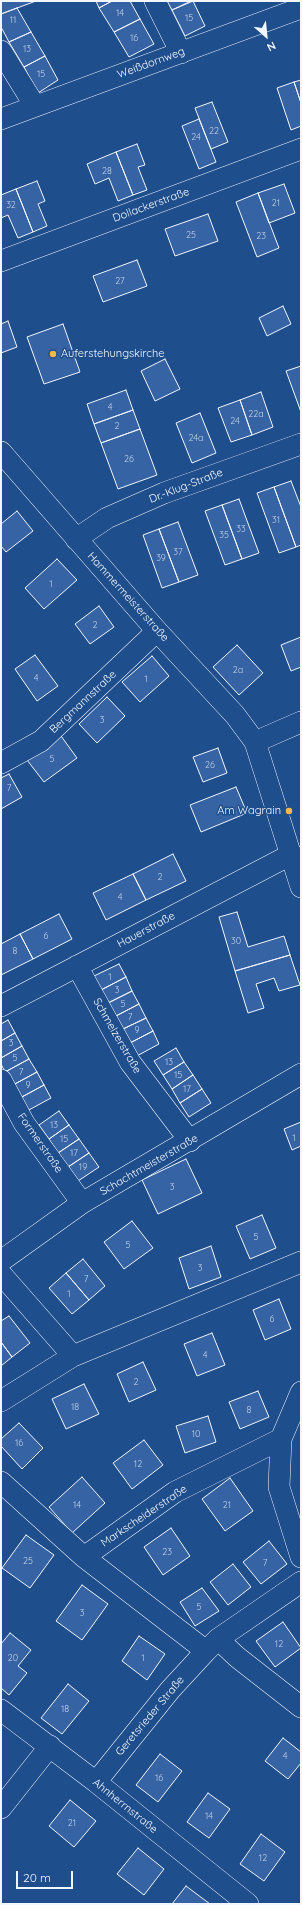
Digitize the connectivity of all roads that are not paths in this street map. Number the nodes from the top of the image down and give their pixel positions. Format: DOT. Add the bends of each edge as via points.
graph roads {
  1 [pos="155,1"];
  2 [pos="301,8"];
  3 [pos="1,51"];
  4 [pos="181,52"];
  5 [pos="35,106"];
  6 [pos="1,119"];
  7 [pos="301,149"];
  8 [pos="1,261"];
  9 [pos="301,444"];
  10 [pos="1,452"];
  11 [pos="76,539"];
  12 [pos="158,631"];
  13 [pos="301,722"];
  14 [pos="255,742"];
  15 [pos="1,763"];
  16 [pos="292,854"];
  17 [pos="301,887"];
  18 [pos="78,966"];
  19 [pos="1,1006"];
  20 [pos="301,1074"];
  21 [pos="1,1080"];
  22 [pos="190,1141"];
  23 [pos="82,1203"];
  24 [pos="1,1261"];
  25 [pos="301,1262"];
  26 [pos="1,1274"];
  27 [pos="73,1356"];
  28 [pos="301,1392"];
  29 [pos="1,1401"];
  30 [pos="281,1439"];
  31 [pos="1,1482"];
  32 [pos="84,1557"];
  33 [pos="301,1557"];
  34 [pos="301,1582"];
  35 [pos="212,1645"];
  36 [pos="301,1707"];
  37 [pos="1,1710"];
  38 [pos="50,1746"];
  39 [pos="96,1782"];
  40 [pos="1,1808"];
  41 [pos="248,1904"];
  1 -- 4 [label="street"];
  2 -- 4 [label="street, Weißdornweg"];
  3 -- 5 [label="street"];
  4 -- 5 [label="street, Weißdornweg"];
  5 -- 6 [label="street, Weißdornweg"];
  7 -- 8 [label="street, Dollackerstraße"];
  9 -- 11 [label="street, Dr.-Klug-Straße" via="164,493 107,518"];
  10 -- 11 [label="street, Hammermeisterstraße"];
  11 -- 12 [label="street, Hammermeisterstraße"];
  12 -- 14 [label="street, Hammermeisterstraße" via="235,715"];
  12 -- 15 [label="street, Bergmannstraße" via="41,741"];
  13 -- 14 [label="street"];
  14 -- 16 [label="street"];
  16 -- 17 [label="street"];
  16 -- 18 [label="street, Hauerstraße"];
  18 -- 19 [label="street, Hauerstraße"];
  18 -- 22 [label="street, Schmelzerstraße" via="130,1062"];
  20 -- 22 [label="street, Schachtmeisterstraße"];
  21 -- 23 [label="street, Formerstraße" via="24,1123"];
  22 -- 23 [label="street, Schachtmeisterstraße"];
  23 -- 24 [label="street, Schachtmeisterstraße"];
  25 -- 27 [label="street"];
  26 -- 27 [label="street"];
  27 -- 29 [label="street"];
  28 -- 30 [label="street"];
  30 -- 32 [label="street, Markscheiderstraße" via="175,1492"];
  30 -- 33 [label="street" via="279,1487"];
  31 -- 32 [label="street"];
  32 -- 35 [label="street"];
  34 -- 35 [label="street, Geretsrieder Straße"];
  35 -- 36 [label="street" via="237,1657"];
  35 -- 39 [label="street, Geretsrieder Straße" via="170,1690"];
  37 -- 38 [label="street, Ahnherrnstraße"];
  38 -- 39 [label="street, Ahnherrnstraße"];
  38 -- 40 [label="street"];
  39 -- 41 [label="street, Ahnherrnstraße"];
}
